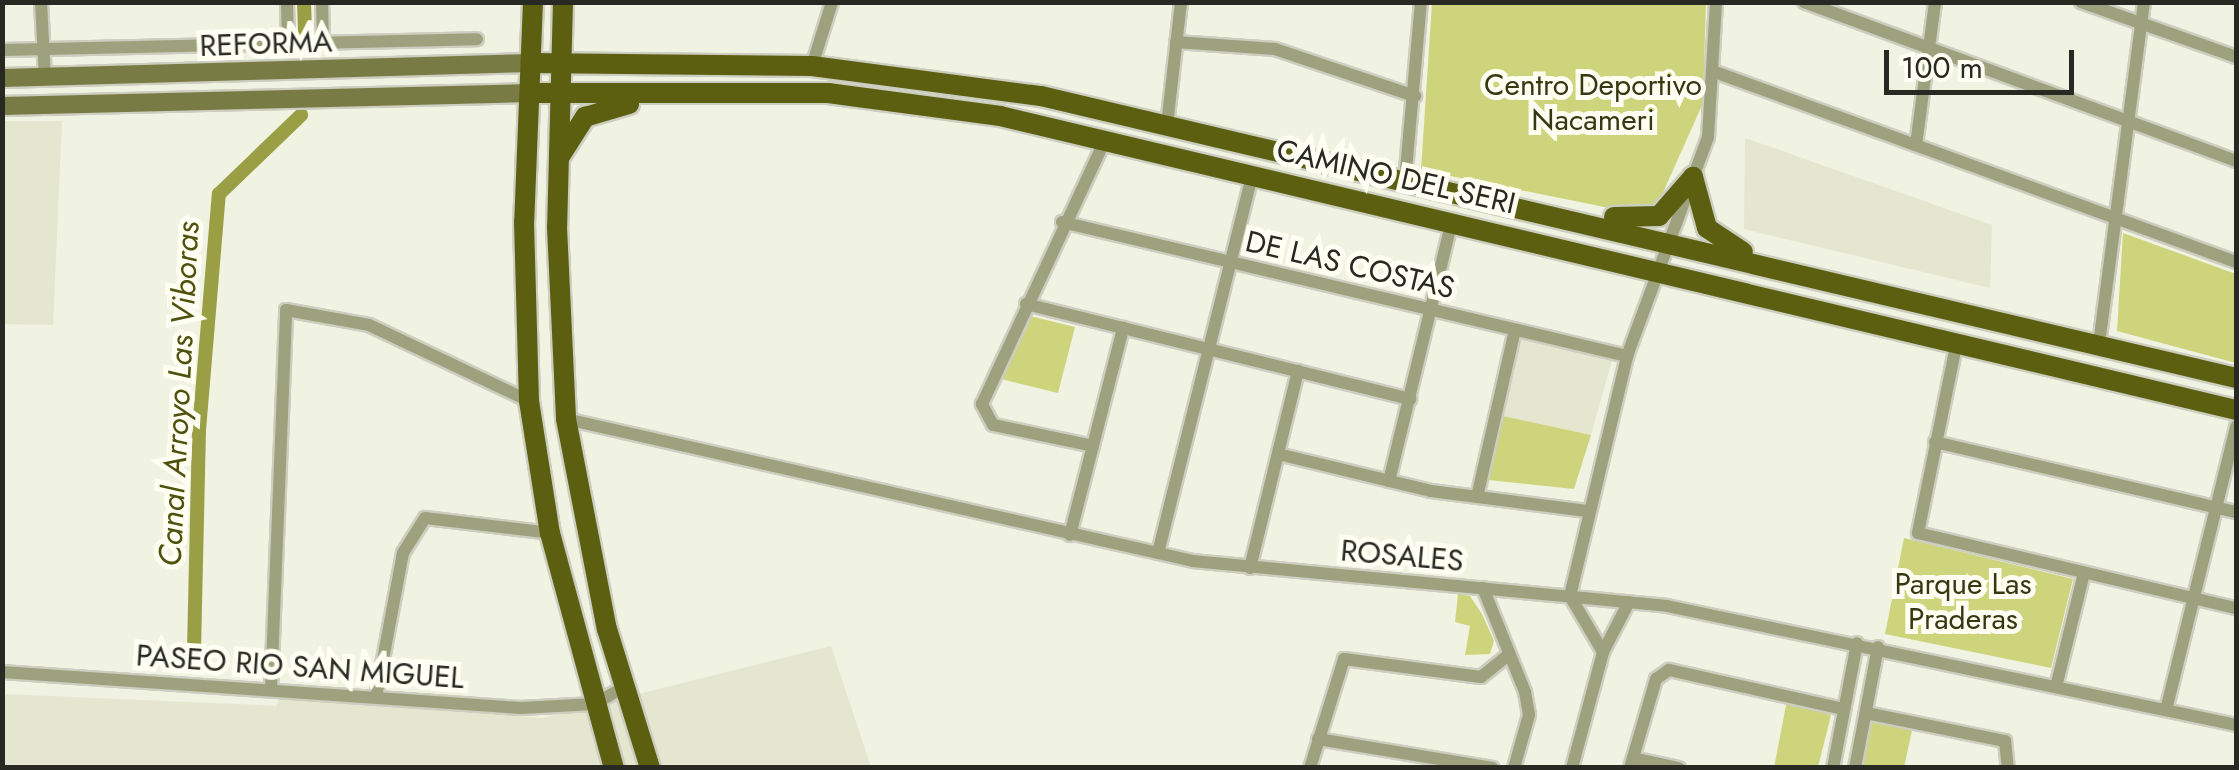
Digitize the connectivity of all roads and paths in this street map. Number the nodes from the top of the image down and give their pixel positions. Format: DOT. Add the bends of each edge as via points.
graph roads {
  1 [pos="40,2"];
  2 [pos="287,2"];
  3 [pos="322,2"];
  4 [pos="533,2"];
  5 [pos="564,2"];
  6 [pos="832,2"];
  7 [pos="1181,2"];
  8 [pos="1716,2"];
  9 [pos="1804,2"];
  10 [pos="1935,2"];
  11 [pos="2081,2"];
  12 [pos="2144,2"];
  13 [pos="1420,3"];
  14 [pos="2141,24"];
  15 [pos="477,39"];
  16 [pos="1176,42"];
  17 [pos="323,44"];
  18 [pos="288,45"];
  19 [pos="1929,48"];
  20 [pos="42,49"];
  21 [pos="2,50"];
  22 [pos="2236,58"];
  23 [pos="531,63"];
  24 [pos="560,63"];
  25 [pos="812,66"];
  26 [pos="1715,72"];
  27 [pos="118,77"];
  28 [pos="2,78"];
  29 [pos="44,78"];
  30 [pos="530,92"];
  31 [pos="747,92"];
  32 [pos="559,93"];
  33 [pos="1415,96"];
  34 [pos="120,101"];
  35 [pos="2,106"];
  36 [pos="2129,122"];
  37 [pos="1168,124"];
  38 [pos="1105,140"];
  39 [pos="1916,145"];
  40 [pos="558,160"];
  41 [pos="2236,161"];
  42 [pos="1252,175"];
  43 [pos="1693,177"];
  44 [pos="1404,180"];
  45 [pos="1541,212"];
  46 [pos="2116,218"];
  47 [pos="1452,220"];
  48 [pos="1062,222"];
  49 [pos="1665,242"];
  50 [pos="1231,262"];
  51 [pos="2236,262"];
  52 [pos="1655,267"];
  53 [pos="1798,271"];
  54 [pos="1026,304"];
  55 [pos="1431,310"];
  56 [pos="1123,328"];
  57 [pos="1515,330"];
  58 [pos="1957,341"];
  59 [pos="2099,344"];
  60 [pos="1210,350"];
  61 [pos="1626,356"];
  62 [pos="1298,371"];
  63 [pos="2236,378"];
  64 [pos="1410,399"];
  65 [pos="529,402"];
  66 [pos="2236,410"];
  67 [pos="566,420"];
  68 [pos="2236,427"];
  69 [pos="1935,442"];
  70 [pos="1093,446"];
  71 [pos="1278,454"];
  72 [pos="1389,481"];
  73 [pos="1478,497"];
  74 [pos="2217,507"];
  75 [pos="1587,511"];
  76 [pos="2236,512"];
  77 [pos="550,534"];
  78 [pos="1070,534"];
  79 [pos="1158,554"];
  80 [pos="1250,568"];
  81 [pos="2084,572"];
  82 [pos="1483,588"];
  83 [pos="1570,596"];
  84 [pos="2194,597"];
  85 [pos="1629,602"];
  86 [pos="2236,608"];
  87 [pos="1858,643"];
  88 [pos="1878,647"];
  89 [pos="1603,652"];
  90 [pos="1508,655"];
  91 [pos="2,672"];
  92 [pos="2056,687"];
  93 [pos="624,688"];
  94 [pos="271,689"];
  95 [pos="376,697"];
  96 [pos="594,704"];
  97 [pos="1844,708"];
  98 [pos="2166,710"];
  99 [pos="1866,712"];
  100 [pos="2236,724"];
  101 [pos="1318,739"];
  102 [pos="1632,762"];
  103 [pos="614,768"];
  104 [pos="650,768"];
  105 [pos="1310,768"];
  106 [pos="1493,768"];
  107 [pos="1514,768"];
  108 [pos="1572,768"];
  109 [pos="1679,768"];
  110 [pos="1833,768"];
  111 [pos="1855,768"];
  112 [pos="2008,768"];
  1 -- 20 [label="street"];
  2 -- 18 [label="street"];
  3 -- 17 [label="street"];
  4 -- 23 [label="main road"];
  5 -- 24 [label="main road"];
  6 -- 25 [label="street"];
  7 -- 16 [label="street"];
  8 -- 26 [label="street"];
  9 -- 19 [label="street"];
  10 -- 19 [label="street"];
  11 -- 14 [label="street"];
  12 -- 14 [label="street"];
  13 -- 33 [label="street"];
  14 -- 22 [label="street"];
  14 -- 36 [label="street"];
  15 -- 17 [label="street"];
  16 -- 33 [label="street" via="1275,49"];
  16 -- 37 [label="street"];
  17 -- 18 [label="street"];
  18 -- 20 [label="street"];
  19 -- 36 [label="street"];
  19 -- 39 [label="street"];
  20 -- 21 [label="street"];
  20 -- 29 [label="street"];
  23 -- 24 [label="main road, CAMINO DEL SERI"];
  23 -- 27 [label="main road, REFORMA"];
  23 -- 30 [label="main road"];
  24 -- 25 [label="main road, CAMINO DEL SERI"];
  24 -- 32 [label="main road"];
  25 -- 37 [label="main road, CAMINO DEL SERI" via="1041,96"];
  26 -- 39 [label="street"];
  26 -- 43 [label="street"];
  27 -- 29 [label="main road, REFORMA"];
  27 -- 34 [label="main road"];
  28 -- 29 [label="main road, REFORMA"];
  30 -- 32 [label="main road, CAMINO DEL SERI"];
  30 -- 34 [label="main road, REFORMA"];
  30 -- 65 [label="main road"];
  31 -- 32 [label="main road, CAMINO DEL SERI"];
  31 -- 38 [label="main road, CAMINO DEL SERI" via="910,102"];
  31 -- 40 [label="main road" via="600,107"];
  32 -- 40 [label="main road"];
  33 -- 44 [label="street"];
  34 -- 35 [label="main road, REFORMA"];
  36 -- 41 [label="street"];
  36 -- 46 [label="street"];
  37 -- 44 [label="main road, CAMINO DEL SERI"];
  38 -- 42 [label="main road, CAMINO DEL SERI"];
  38 -- 48 [label="street"];
  39 -- 46 [label="street"];
  40 -- 67 [label="main road"];
  42 -- 47 [label="main road, CAMINO DEL SERI"];
  42 -- 50 [label="street"];
  43 -- 45 [label="main road" via="1644,221 1571,207"];
  43 -- 49 [label="street"];
  43 -- 53 [label="main road" via="1714,236"];
  44 -- 45 [label="main road, CAMINO DEL SERI"];
  45 -- 49 [label="main road, CAMINO DEL SERI"];
  46 -- 51 [label="street"];
  46 -- 59 [label="street"];
  47 -- 52 [label="main road, CAMINO DEL SERI"];
  47 -- 55 [label="street"];
  48 -- 50 [label="street, DE LAS COSTAS"];
  48 -- 54 [label="street"];
  49 -- 52 [label="street"];
  49 -- 53 [label="main road, CAMINO DEL SERI"];
  50 -- 55 [label="street, DE LAS COSTAS"];
  50 -- 60 [label="street"];
  52 -- 58 [label="main road, CAMINO DEL SERI"];
  52 -- 61 [label="street"];
  53 -- 59 [label="main road, CAMINO DEL SERI"];
  54 -- 56 [label="street"];
  54 -- 70 [label="street" via="982,413 993,425"];
  55 -- 57 [label="street, DE LAS COSTAS"];
  55 -- 64 [label="street"];
  56 -- 60 [label="street"];
  56 -- 70 [label="street"];
  57 -- 61 [label="street, DE LAS COSTAS"];
  57 -- 73 [label="street"];
  58 -- 66 [label="main road, CAMINO DEL SERI"];
  58 -- 69 [label="street"];
  59 -- 63 [label="main road, CAMINO DEL SERI"];
  60 -- 62 [label="street"];
  60 -- 79 [label="street"];
  61 -- 75 [label="street"];
  62 -- 64 [label="street"];
  62 -- 71 [label="street"];
  64 -- 72 [label="street"];
  65 -- 77 [label="main road"];
  65 -- 94 [label="street" via="369,325 286,310"];
  67 -- 78 [label="street, ROSALES"];
  67 -- 93 [label="main road"];
  68 -- 74 [label="street"];
  69 -- 74 [label="street"];
  69 -- 81 [label="street" via="1919,534"];
  70 -- 78 [label="street"];
  71 -- 72 [label="street"];
  71 -- 80 [label="street"];
  72 -- 73 [label="street"];
  73 -- 75 [label="street"];
  74 -- 76 [label="street"];
  74 -- 84 [label="street"];
  75 -- 83 [label="street"];
  77 -- 95 [label="street" via="425,518 404,553"];
  77 -- 96 [label="main road"];
  78 -- 79 [label="street, ROSALES"];
  79 -- 80 [label="street, ROSALES"];
  80 -- 82 [label="street, ROSALES"];
  81 -- 84 [label="street"];
  81 -- 92 [label="street"];
  82 -- 83 [label="street, ROSALES"];
  82 -- 90 [label="street"];
  83 -- 85 [label="street, ROSALES"];
  83 -- 89 [label="street"];
  84 -- 86 [label="street"];
  84 -- 98 [label="street"];
  85 -- 87 [label="street, ROSALES"];
  85 -- 89 [label="street"];
  87 -- 88 [label="street, ROSALES"];
  87 -- 97 [label="street"];
  88 -- 92 [label="street, ROSALES"];
  88 -- 99 [label="street"];
  89 -- 108 [label="street"];
  90 -- 101 [label="street" via="1481,677 1348,658"];
  90 -- 107 [label="street" via="1529,715"];
  91 -- 94 [label="street, PASEO RIO SAN MIGUEL"];
  92 -- 98 [label="street, ROSALES"];
  93 -- 96 [label="street"];
  93 -- 104 [label="main road"];
  94 -- 95 [label="street, PASEO RIO SAN MIGUEL"];
  95 -- 96 [label="street, PASEO RIO SAN MIGUEL"];
  96 -- 103 [label="main road"];
  97 -- 102 [label="street" via="1669,670 1656,679"];
  97 -- 110 [label="street"];
  98 -- 100 [label="street, ROSALES"];
  99 -- 111 [label="street"];
  99 -- 112 [label="street" via="2005,741"];
  101 -- 105 [label="street"];
  101 -- 106 [label="street"];
  102 -- 109 [label="street"];
}
